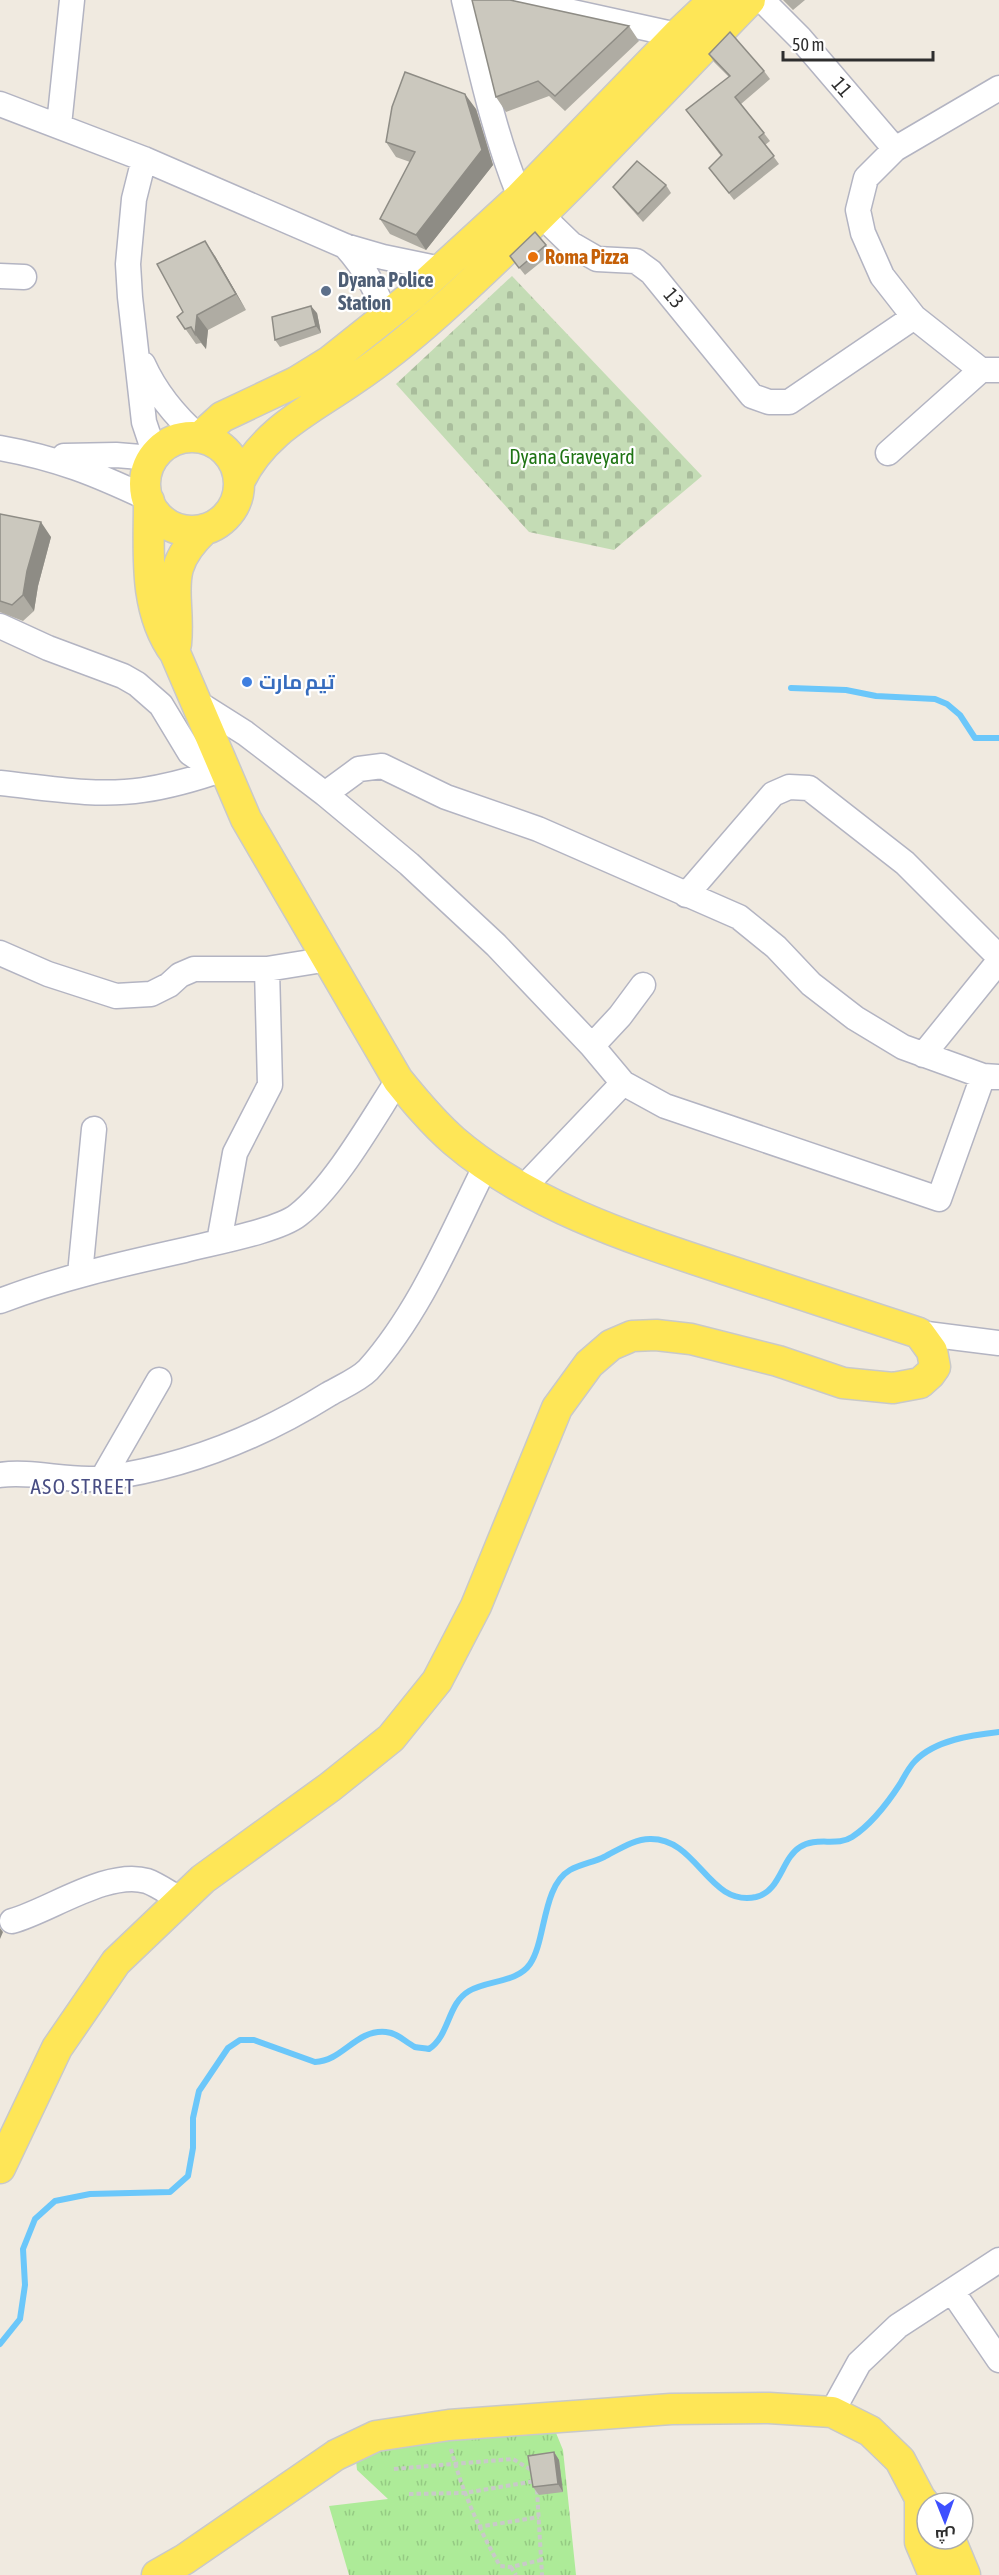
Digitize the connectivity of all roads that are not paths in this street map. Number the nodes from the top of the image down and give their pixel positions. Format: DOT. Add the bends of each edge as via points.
graph roads {
  1 [pos="72,0"];
  2 [pos="464,0"];
  3 [pos="518,0"];
  4 [pos="714,0"];
  5 [pos="750,0"];
  6 [pos="762,0"];
  7 [pos="677,35"];
  8 [pos="999,88"];
  9 [pos="0,104"];
  10 [pos="59,125"];
  11 [pos="895,148"];
  12 [pos="144,159"];
  13 [pos="530,206"];
  14 [pos="345,246"];
  15 [pos="441,269"];
  16 [pos="0,276"];
  17 [pos="24,277"];
  18 [pos="914,317"];
  19 [pos="386,319"];
  20 [pos="138,350"];
  21 [pos="990,370"];
  22 [pos="200,437"];
  23 [pos="0,447"];
  24 [pos="888,453"];
  25 [pos="41,455"];
  26 [pos="154,457"];
  27 [pos="239,482"];
  28 [pos="148,500"];
  29 [pos="205,529"];
  30 [pos="0,626"];
  31 [pos="175,653"];
  32 [pos="196,702"];
  33 [pos="223,765"];
  34 [pos="0,783"];
  35 [pos="325,794"];
  36 [pos="686,895"];
  37 [pos="0,953"];
  38 [pos="999,957"];
  39 [pos="329,959"];
  40 [pos="999,961"];
  41 [pos="267,969"];
  42 [pos="643,985"];
  43 [pos="592,1046"];
  44 [pos="923,1055"];
  45 [pos="991,1077"];
  46 [pos="398,1080"];
  47 [pos="623,1083"];
  48 [pos="94,1130"];
  49 [pos="486,1165"];
  50 [pos="524,1187"];
  51 [pos="219,1242"];
  52 [pos="80,1274"];
  53 [pos="0,1301"];
  54 [pos="919,1333"];
  55 [pos="999,1343"];
  56 [pos="159,1380"];
  57 [pos="0,1474"];
  58 [pos="102,1479"];
  59 [pos="180,1899"];
  60 [pos="12,1921"];
  61 [pos="0,2168"];
  62 [pos="999,2260"];
  63 [pos="952,2290"];
  64 [pos="999,2360"];
  65 [pos="832,2412"];
  66 [pos="917,2491"];
  67 [pos="924,2551"];
  68 [pos="955,2551"];
  69 [pos="158,2575"];
  70 [pos="934,2575"];
  71 [pos="965,2575"];
  1 -- 10 [label="street"];
  2 -- 13 [label="street" via="506,164"];
  3 -- 7 [label="street"];
  4 -- 7 [label="main road"];
  5 -- 13 [label="main road"];
  6 -- 11 [label="street, 11"];
  7 -- 13 [label="main road"];
  8 -- 11 [label="street"];
  9 -- 10 [label="street"];
  10 -- 12 [label="street"];
  11 -- 18 [label="street" via="866,178 858,210 863,233 882,276"];
  12 -- 14 [label="street"];
  12 -- 20 [label="street" via="134,199 128,264"];
  13 -- 15 [label="main road"];
  13 -- 18 [label="street, 13" via="571,244 597,258 636,261 651,272 752,396 768,402 789,402"];
  13 -- 27 [label="main road" via="440,311 388,356 280,429"];
  14 -- 15 [label="street"];
  14 -- 19 [label="street" via="372,283"];
  15 -- 19 [label="main road"];
  16 -- 17 [label="street"];
  18 -- 21 [label="street"];
  19 -- 22 [label="main road" via="330,361 222,417"];
  20 -- 22 [label="street" via="161,398"];
  20 -- 26 [label="street" via="144,422"];
  21 -- 24 [label="street"];
  22 -- 26 [label="main road" via="174,440"];
  22 -- 27 [label="main road" via="228,452"];
  23 -- 25 [label="street"];
  25 -- 26 [label="street"];
  25 -- 28 [label="street" via="85,469"];
  26 -- 28 [label="main road" via="145,482"];
  27 -- 29 [label="main road" via="234,506 217,524"];
  28 -- 29 [label="main road" via="154,511 172,525"];
  28 -- 31 [label="main road" via="153,604 159,627"];
  29 -- 31 [label="main road" via="186,549 176,573"];
  30 -- 33 [label="street" via="123,675 161,705 190,753 202,761"];
  31 -- 32 [label="main road"];
  32 -- 33 [label="main road"];
  32 -- 35 [label="street"];
  33 -- 34 [label="street" via="169,785 116,792"];
  33 -- 39 [label="main road" via="251,829"];
  35 -- 36 [label="street" via="359,769 382,766 446,797 538,829"];
  35 -- 43 [label="street" via="409,864 496,945"];
  36 -- 38 [label="street" via="773,794 789,787 809,788 905,863"];
  36 -- 44 [label="street" via="739,917 855,1018"];
  37 -- 41 [label="street" via="48,974 116,996 151,994 194,969"];
  39 -- 41 [label="street"];
  39 -- 46 [label="main road"];
  40 -- 44 [label="street"];
  41 -- 51 [label="street" via="270,1085 236,1153"];
  42 -- 43 [label="street"];
  43 -- 47 [label="street"];
  44 -- 45 [label="street"];
  45 -- 47 [label="street" via="939,1199 685,1113"];
  46 -- 49 [label="main road" via="424,1112"];
  46 -- 51 [label="street" via="359,1142 318,1196 296,1217"];
  47 -- 50 [label="street"];
  48 -- 52 [label="street"];
  49 -- 50 [label="main road"];
  49 -- 58 [label="street" via="435,1269 397,1334 366,1373 239,1442 175,1465"];
  50 -- 54 [label="main road" via="580,1217 638,1241"];
  51 -- 52 [label="street"];
  52 -- 53 [label="street"];
  54 -- 55 [label="street"];
  54 -- 59 [label="main road" via="932,1351 934,1367 920,1383 893,1388 843,1383 778,1361 690,1339 632,1336 611,1345 589,1364 557,1408 476,1606 437,1681 391,1738"];
  56 -- 58 [label="street"];
  57 -- 58 [label="street"];
  59 -- 60 [label="street" via="147,1881 124,1879 72,1894"];
  59 -- 61 [label="main road" via="116,1962 57,2048"];
  62 -- 63 [label="street"];
  63 -- 64 [label="street"];
  63 -- 65 [label="street" via="898,2326 859,2363"];
  65 -- 66 [label="main road" via="870,2431 900,2460"];
  65 -- 69 [label="main road" via="671,2409 449,2425 376,2436 297,2480"];
  67 -- 70 [label="main road"];
  68 -- 71 [label="main road"];
}
